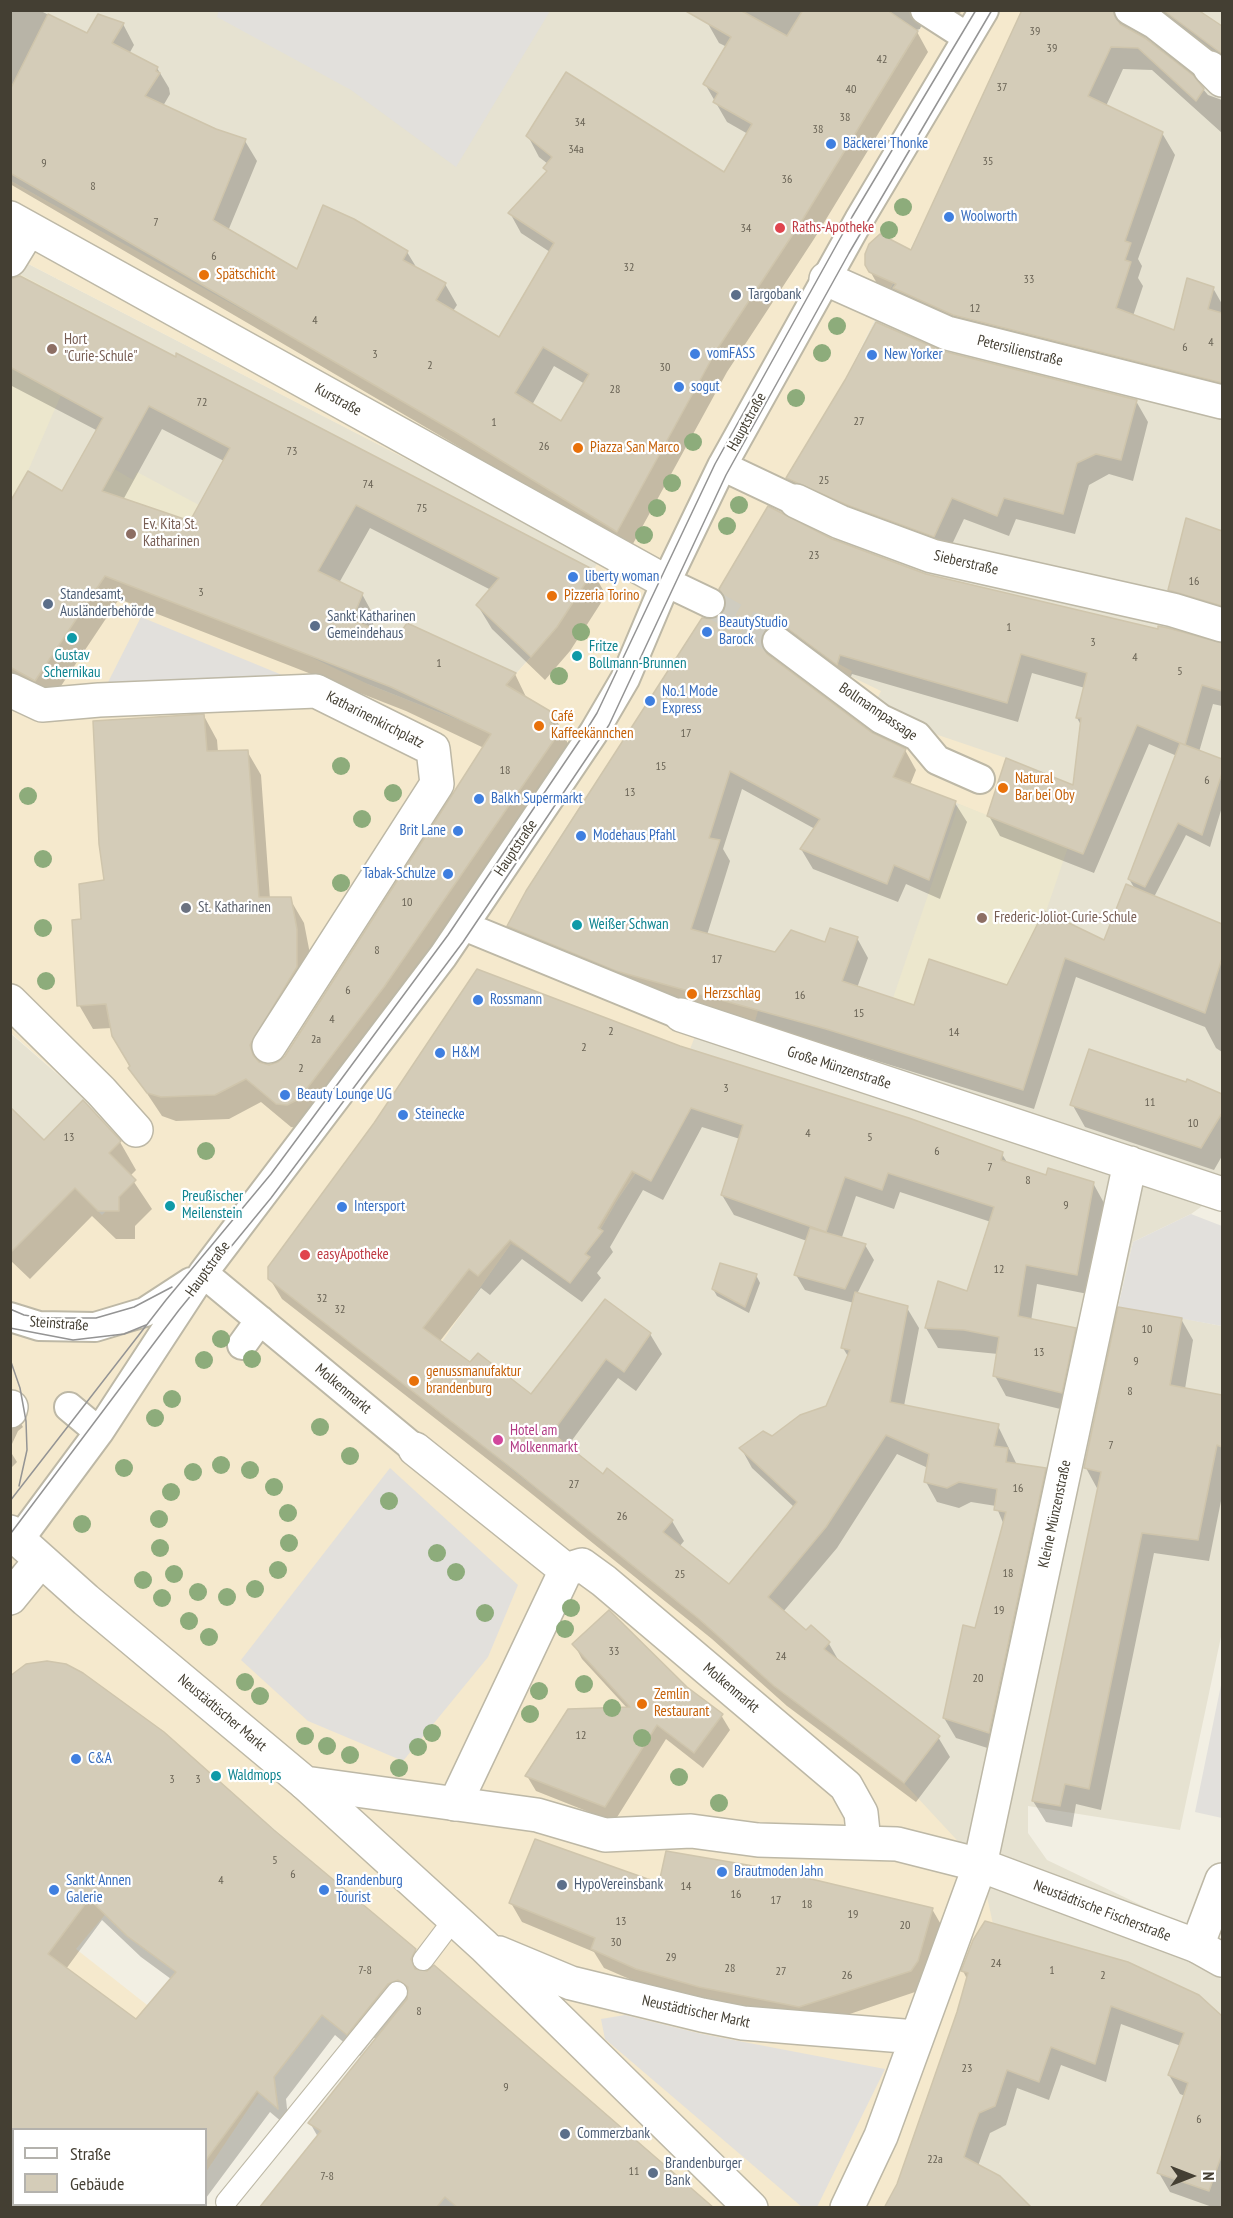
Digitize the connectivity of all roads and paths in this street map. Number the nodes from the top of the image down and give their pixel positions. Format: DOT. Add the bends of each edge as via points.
graph roads {
  1 [pos="925,10"];
  2 [pos="984,10"];
  3 [pos="1129,10"];
  4 [pos="967,37"];
  5 [pos="1216,74"];
  6 [pos="20,224"];
  7 [pos="10,260"];
  8 [pos="826,279"];
  9 [pos="1222,402"];
  10 [pos="722,466"];
  11 [pos="796,501"];
  12 [pos="666,582"];
  13 [pos="710,603"];
  14 [pos="1222,625"];
  15 [pos="777,641"];
  16 [pos="11,692"];
  17 [pos="980,779"];
  18 [pos="464,926"];
  19 [pos="10,1001"];
  20 [pos="681,1015"];
  21 [pos="269,1046"];
  22 [pos="136,1130"];
  23 [pos="1130,1163"];
  24 [pos="1222,1192"];
  25 [pos="203,1274"];
  26 [pos="10,1317"];
  27 [pos="260,1320"];
  28 [pos="242,1345"];
  29 [pos="69,1407"];
  30 [pos="99,1432"];
  31 [pos="415,1449"];
  32 [pos="18,1540"];
  33 [pos="566,1570"];
  34 [pos="10,1598"];
  35 [pos="305,1784"];
  36 [pos="455,1804"];
  37 [pos="864,1842"];
  38 [pos="980,1865"];
  39 [pos="1222,1880"];
  40 [pos="453,1919"];
  41 [pos="484,1946"];
  42 [pos="1210,1953"];
  43 [pos="423,1960"];
  44 [pos="397,1992"];
  45 [pos="916,2037"];
  46 [pos="226,2202"];
  47 [pos="751,2208"];
  48 [pos="847,2208"];
  1 -- 4 [label="street"];
  2 -- 4 [label="street, Hauptstraße"];
  3 -- 5 [label="street" via="1154,24"];
  4 -- 8 [label="street, Hauptstraße"];
  6 -- 7 [label="street"];
  6 -- 12 [label="street, Kurstraße"];
  8 -- 9 [label="street, Petersilienstraße" via="946,333"];
  8 -- 10 [label="street, Hauptstraße"];
  10 -- 11 [label="street, Sieberstraße"];
  10 -- 12 [label="street, Hauptstraße"];
  11 -- 14 [label="street, Sieberstraße" via="932,556 1173,610"];
  12 -- 13 [label="street"];
  12 -- 18 [label="street, Hauptstraße" via="625,679 594,732"];
  15 -- 17 [label="street, Bollmannpassage" via="881,719 917,736 937,760"];
  16 -- 21 [label="street, Katharinenkirchplatz" via="42,705 316,691 433,749 437,784"];
  18 -- 20 [label="street, Große Münzenstraße"];
  18 -- 25 [label="street, Hauptstraße"];
  19 -- 22 [label="street"];
  20 -- 23 [label="street, Große Münzenstraße"];
  23 -- 24 [label="street, Große Münzenstraße"];
  23 -- 38 [label="street, Kleine Münzenstraße"];
  25 -- 26 [label="street, Steinstraße" via="145,1312 112,1323 54,1327"];
  25 -- 27 [label="street, Molkenmarkt"];
  25 -- 30 [label="street, Hauptstraße"];
  27 -- 28 [label="street"];
  27 -- 31 [label="street, Molkenmarkt"];
  29 -- 30 [label="street"];
  30 -- 32 [label="street, Hauptstraße"];
  31 -- 33 [label="street, Molkenmarkt"];
  32 -- 34 [label="street"];
  32 -- 35 [label="street, Neustädtischer Markt"];
  33 -- 36 [label="street"];
  33 -- 37 [label="street, Molkenmarkt" via="582,1565 604,1581 846,1786 861,1813"];
  35 -- 36 [label="street"];
  35 -- 40 [label="street, Neustädtischer Markt"];
  36 -- 37 [label="street" via="537,1815 605,1835 691,1831 758,1840"];
  37 -- 38 [label="street" via="897,1844"];
  38 -- 42 [label="street, Neustädtische Fischerstraße"];
  38 -- 45 [label="street"];
  39 -- 42 [label="street"];
  40 -- 41 [label="street, Neustädtischer Markt"];
  40 -- 43 [label="lane"];
  41 -- 45 [label="street, Neustädtischer Markt" via="571,1983 702,2015 743,2023"];
  41 -- 47 [label="street, Neustädtischer Markt"];
  44 -- 46 [label="lane"];
  45 -- 48 [label="street" via="881,2136"];
}
